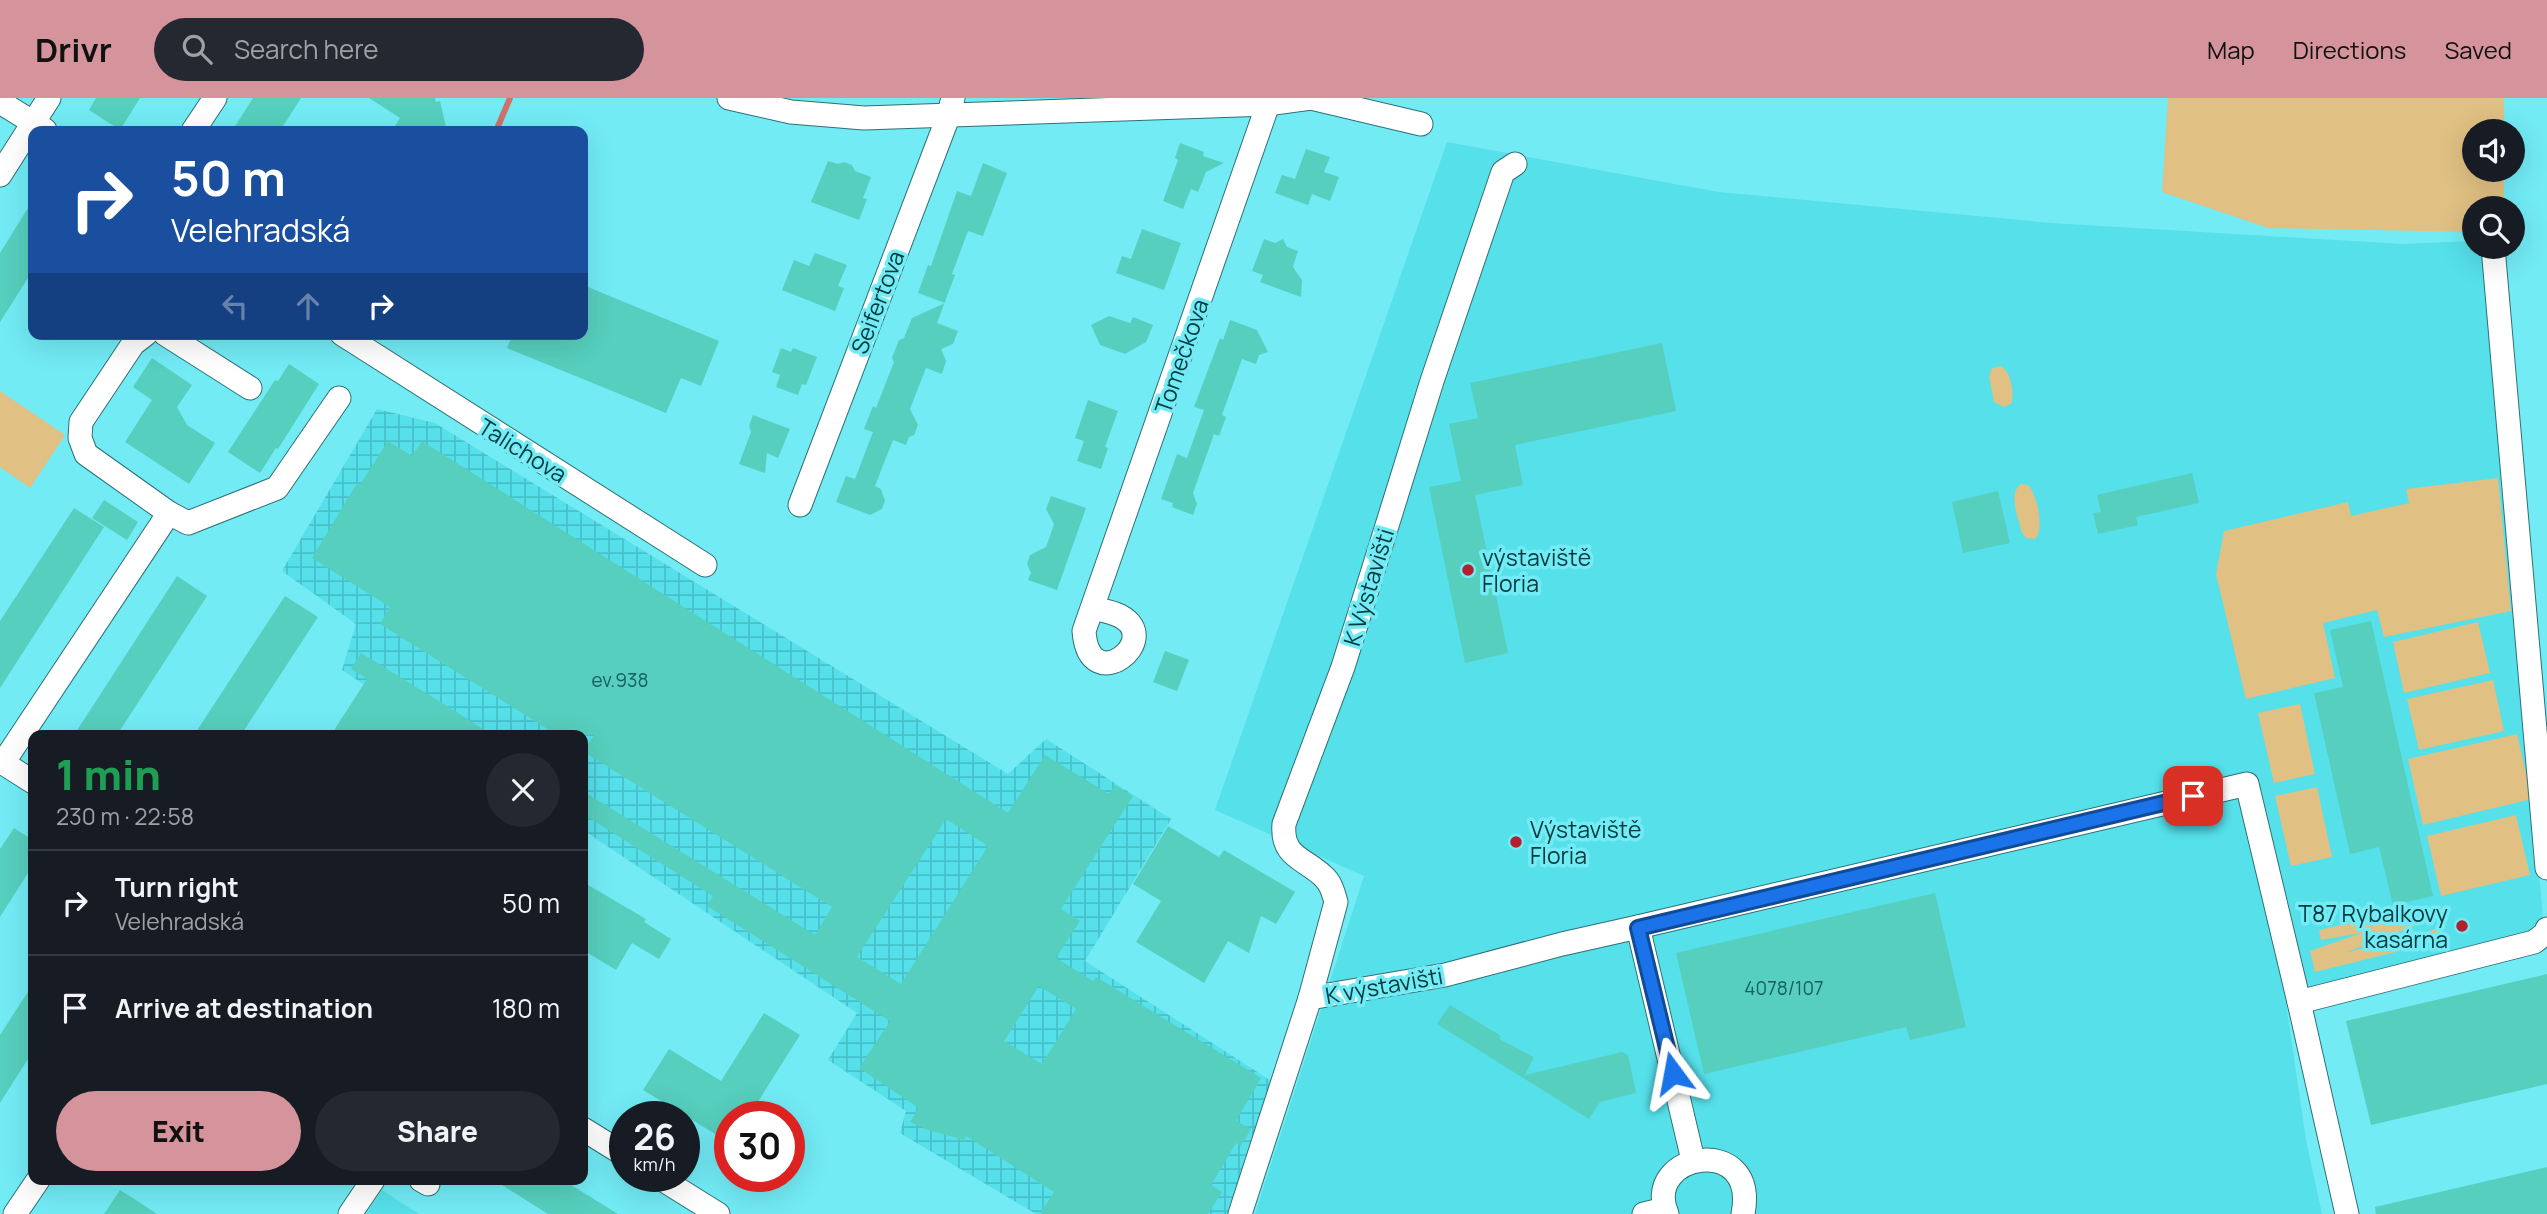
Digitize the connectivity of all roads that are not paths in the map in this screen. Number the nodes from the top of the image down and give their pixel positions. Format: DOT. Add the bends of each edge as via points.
graph roads {
  1 [pos="49,98"];
  2 [pos="215,98"];
  3 [pos="729,98"];
  4 [pos="1311,98"];
  5 [pos="0,102"];
  6 [pos="1268,104"];
  7 [pos="951,107"];
  8 [pos="1421,124"];
  9 [pos="39,126"];
  10 [pos="41,126"];
  11 [pos="196,126"];
  12 [pos="28,142"];
  13 [pos="1515,164"];
  14 [pos="0,175"];
  15 [pos="2494,259"];
  16 [pos="138,340"];
  17 [pos="174,340"];
  18 [pos="351,340"];
  19 [pos="250,388"];
  20 [pos="339,398"];
  21 [pos="800,505"];
  22 [pos="169,513"];
  23 [pos="705,565"];
  24 [pos="1093,608"];
  25 [pos="2,762"];
  26 [pos="28,779"];
  27 [pos="2547,868"];
  28 [pos="1638,928"];
  29 [pos="2543,936"];
  30 [pos="1310,998"];
  31 [pos="2299,1002"];
  32 [pos="588,1132"];
  33 [pos="609,1145"];
  34 [pos="1693,1160"];
  35 [pos="35,1185"];
  36 [pos="370,1185"];
  37 [pos="683,1192"];
  38 [pos="1659,1212"];
  39 [pos="15,1214"];
  40 [pos="351,1214"];
  41 [pos="718,1214"];
  42 [pos="1240,1214"];
  43 [pos="1743,1214"];
  44 [pos="2347,1214"];
  1 -- 10 [label="street"];
  2 -- 11 [label="street"];
  3 -- 7 [label="street" via="825,116"];
  4 -- 6 [label="street"];
  4 -- 8 [label="street"];
  5 -- 9 [label="street"];
  6 -- 7 [label="street"];
  6 -- 24 [label="street, Tomečkova"];
  7 -- 21 [label="street, Seifertova"];
  12 -- 14 [label="street"];
  13 -- 30 [label="street, K Výstavišti" via="1503,172 1343,667 1284,824 1283,837 1293,855 1324,876 1336,902"];
  15 -- 27 [label="street"];
  16 -- 22 [label="street" via="81,422 80,438 86,454"];
  17 -- 19 [label="street"];
  18 -- 23 [label="street, Talichova"];
  20 -- 22 [label="street" via="277,488 188,523"];
  22 -- 25 [label="street"];
  25 -- 26 [label="street"];
  28 -- 30 [label="street, K výstavišti" via="1445,975"];
  28 -- 31 [label="street, K výstavišti" via="2247,784"];
  28 -- 34 [label="street"];
  29 -- 31 [label="street"];
  30 -- 42 [label="street, K výstavišti"];
  31 -- 44 [label="street"];
  32 -- 33 [label="street"];
  34 -- 38 [label="street" via="1669,1179"];
  34 -- 43 [label="street" via="1722,1163 1734,1172 1745,1199"];
  35 -- 39 [label="street"];
  36 -- 40 [label="street"];
  37 -- 41 [label="street"];
}
